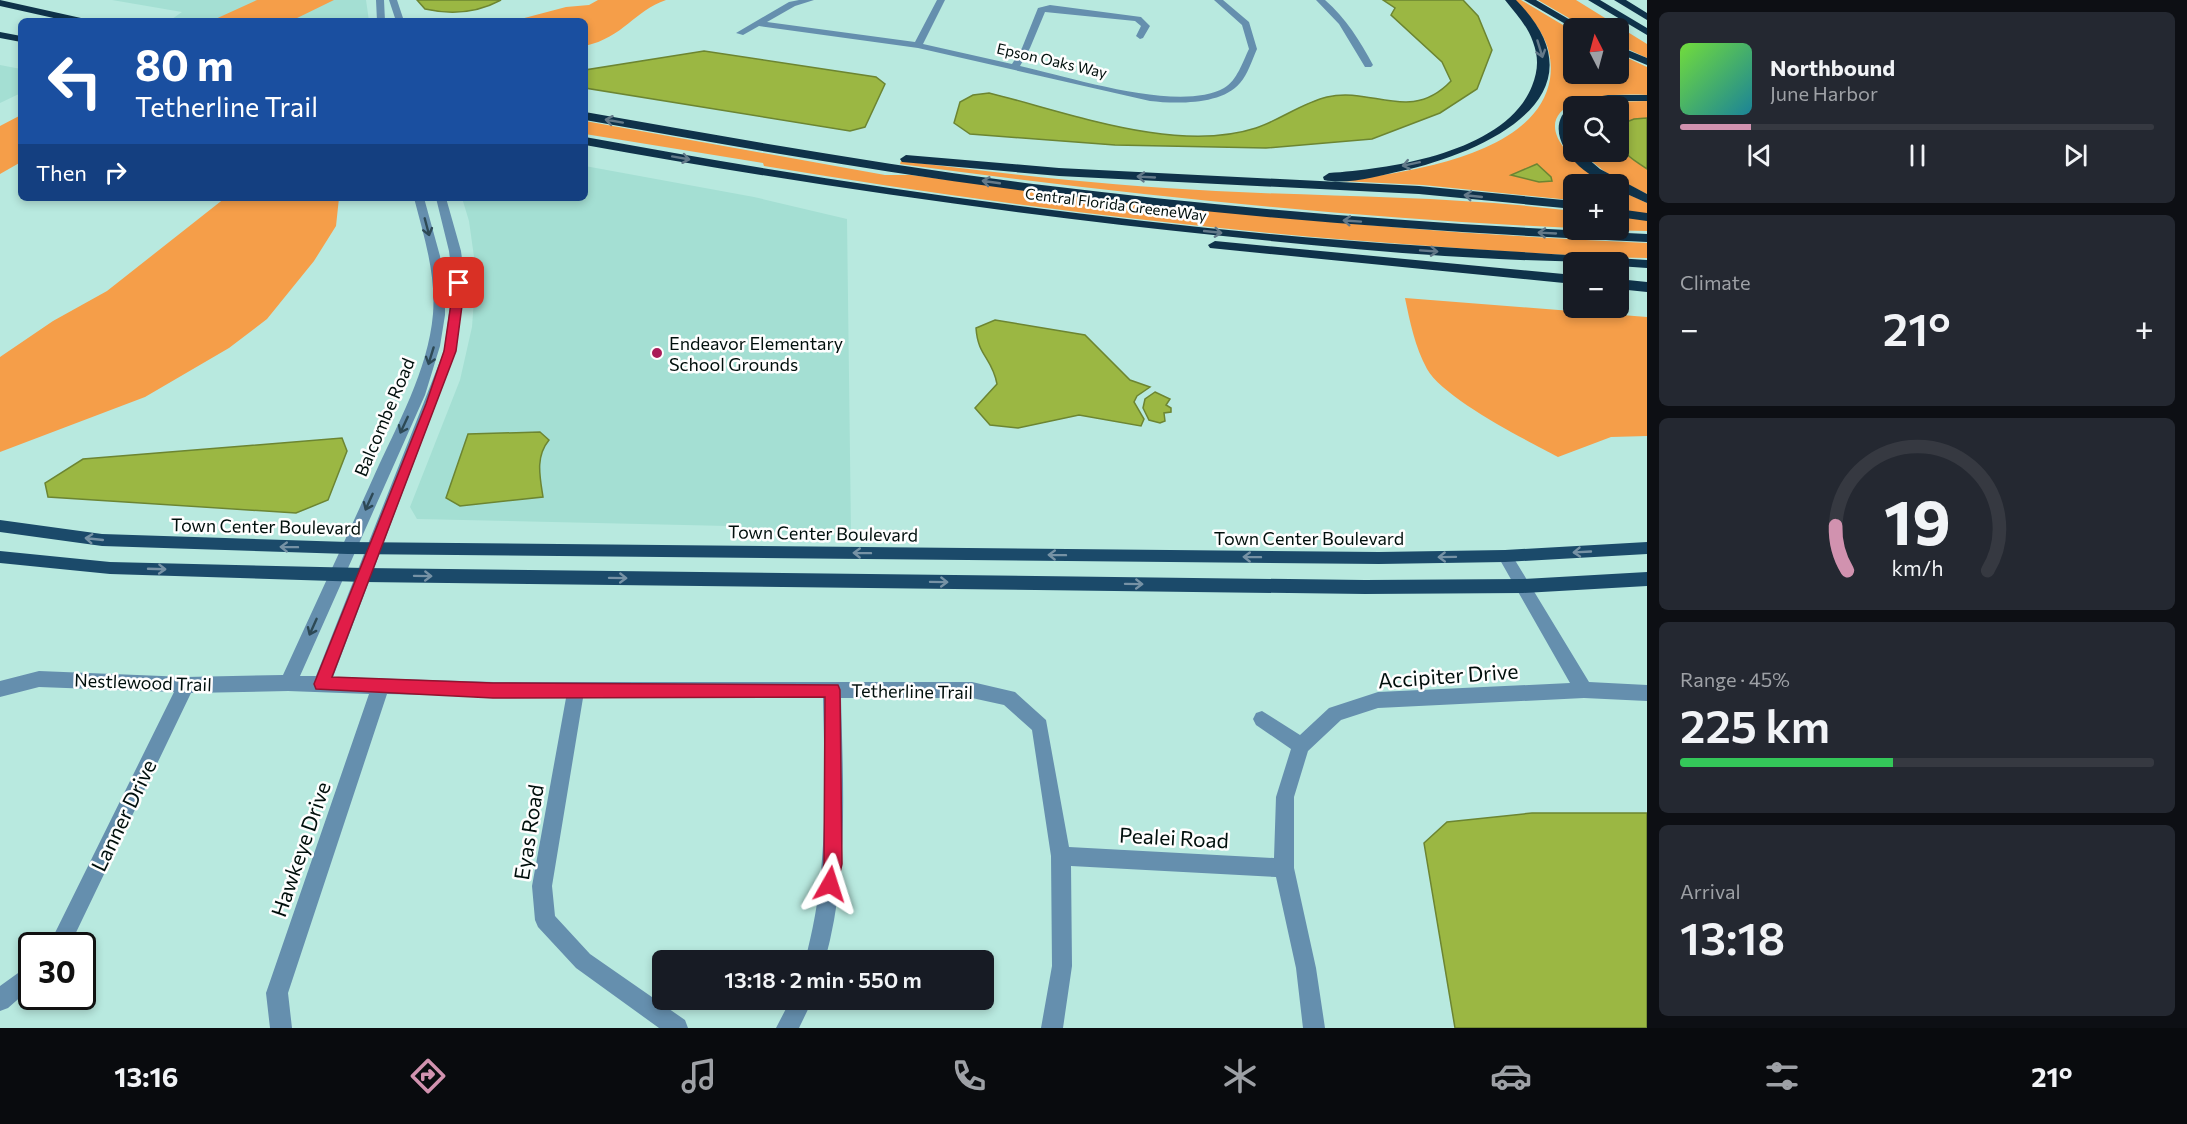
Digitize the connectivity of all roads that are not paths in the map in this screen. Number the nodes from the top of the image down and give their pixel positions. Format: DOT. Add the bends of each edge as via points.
graph roads {
  1 [pos="380,0"];
  2 [pos="393,0"];
  3 [pos="810,0"];
  4 [pos="941,0"];
  5 [pos="1218,0"];
  6 [pos="1320,0"];
  7 [pos="1510,0"];
  8 [pos="1529,0"];
  9 [pos="1593,0"];
  10 [pos="1618,0"];
  11 [pos="0,3"];
  12 [pos="0,14"];
  13 [pos="1647,17"];
  14 [pos="22,18"];
  15 [pos="68,18"];
  16 [pos="381,18"];
  17 [pos="399,18"];
  18 [pos="1563,19"];
  19 [pos="757,23"];
  20 [pos="1647,32"];
  21 [pos="740,33"];
  22 [pos="0,35"];
  23 [pos="1140,36"];
  24 [pos="18,38"];
  25 [pos="918,45"];
  26 [pos="1629,53"];
  27 [pos="1647,62"];
  28 [pos="1368,65"];
  29 [pos="1015,66"];
  30 [pos="1629,98"];
  31 [pos="1647,98"];
  32 [pos="588,117"];
  33 [pos="713,139"];
  34 [pos="588,142"];
  35 [pos="1584,162"];
  36 [pos="760,173"];
  37 [pos="1602,174"];
  38 [pos="1204,181"];
  39 [pos="1629,190"];
  40 [pos="1647,199"];
  41 [pos="420,201"];
  42 [pos="442,201"];
  43 [pos="1563,205"];
  44 [pos="1629,215"];
  45 [pos="1647,217"];
  46 [pos="1647,238"];
  47 [pos="1647,264"];
  48 [pos="1563,277"];
  49 [pos="1629,279"];
  50 [pos="1647,280"];
  51 [pos="1629,285"];
  52 [pos="1647,287"];
  53 [pos="0,526"];
  54 [pos="348,548"];
  55 [pos="375,548"];
  56 [pos="1647,548"];
  57 [pos="1505,556"];
  58 [pos="0,557"];
  59 [pos="337,574"];
  60 [pos="364,575"];
  61 [pos="1647,579"];
  62 [pos="1523,586"];
  63 [pos="288,683"];
  64 [pos="322,684"];
  65 [pos="186,685"];
  66 [pos="0,688"];
  67 [pos="380,688"];
  68 [pos="576,690"];
  69 [pos="832,690"];
  70 [pos="1584,690"];
  71 [pos="1647,693"];
  72 [pos="1262,719"];
  73 [pos="1301,746"];
  74 [pos="1061,856"];
  75 [pos="1284,868"];
  76 [pos="65,932"];
  77 [pos="819,950"];
  78 [pos="18,985"];
  79 [pos="0,1000"];
  80 [pos="796,1010"];
  81 [pos="281,1028"];
  82 [pos="677,1028"];
  83 [pos="787,1028"];
  84 [pos="1052,1028"];
  85 [pos="1314,1028"];
  1 -- 16 [label="street"];
  2 -- 17 [label="street"];
  3 -- 19 [label="street" via="792,4"];
  4 -- 25 [label="street"];
  5 -- 29 [label="street, Epson Oaks Way" via="1246,24 1253,49 1238,80 1228,90 1212,96 1186,100 1150,98"];
  6 -- 28 [label="street" via="1352,34"];
  7 -- 38 [label="highway, one-way" via="1529,23 1544,63 1541,85 1531,105 1511,125 1462,150 1383,171 1335,177"];
  8 -- 18 [label="highway"];
  9 -- 20 [label="highway"];
  10 -- 13 [label="highway"];
  11 -- 15 [label="highway"];
  12 -- 14 [label="highway"];
  19 -- 21 [label="street"];
  19 -- 25 [label="street, Epson Oaks Way"];
  22 -- 24 [label="highway"];
  23 -- 29 [label="street" via="1146,26 1138,19 1041,10"];
  25 -- 29 [label="street, Epson Oaks Way"];
  26 -- 27 [label="highway"];
  30 -- 31 [label="highway"];
  33 -- 32 [label="highway, Central Florida GreeneWay, one-way"];
  38 -- 33 [label="highway, one-way" via="875,156"];
  46 -- 33 [label="highway, Central Florida GreeneWay, one-way" via="1406,225 1179,205 930,174"];
  34 -- 36 [label="highway, Central Florida GreeneWay, one-way"];
  35 -- 37 [label="highway"];
  36 -- 47 [label="highway, Central Florida GreeneWay, one-way" via="1217,233"];
  36 -- 48 [label="highway" via="1036,221 1251,249"];
  43 -- 38 [label="highway, one-way" via="1419,190"];
  39 -- 40 [label="highway"];
  41 -- 54 [label="street, Balcombe Road, one-way" via="440,285 433,352"];
  42 -- 55 [label="street, Balcombe Road" via="459,283 450,351"];
  44 -- 45 [label="highway"];
  49 -- 50 [label="highway"];
  51 -- 52 [label="highway"];
  54 -- 53 [label="main road, Town Center Boulevard, one-way" via="102,540"];
  54 -- 55 [label="main road, Town Center Boulevard"];
  54 -- 59 [label="street, Balcombe Road"];
  57 -- 55 [label="main road, Town Center Boulevard, one-way"];
  55 -- 60 [label="street, Balcombe Road"];
  56 -- 57 [label="main road, Town Center Boulevard, one-way"];
  57 -- 62 [label="street"];
  58 -- 59 [label="main road, one-way" via="110,568"];
  59 -- 60 [label="main road"];
  59 -- 63 [label="street, one-way"];
  60 -- 62 [label="main road, one-way"];
  60 -- 64 [label="street"];
  61 -- 62 [label="main road"];
  62 -- 70 [label="street"];
  63 -- 64 [label="street, Tetherline Trail"];
  63 -- 65 [label="street, Nestlewood Trail"];
  64 -- 67 [label="street, Tetherline Trail"];
  65 -- 66 [label="street, Nestlewood Trail" via="39,679"];
  65 -- 76 [label="street, Lanner Drive"];
  67 -- 68 [label="street, Tetherline Trail"];
  67 -- 81 [label="street, Hawkeye Drive" via="277,993"];
  68 -- 69 [label="street, Tetherline Trail"];
  68 -- 82 [label="street, Eyas Road" via="542,886 545,920 583,961"];
  69 -- 74 [label="street, Tetherline Trail" via="972,690 1010,698 1040,726"];
  69 -- 77 [label="street" via="833,864"];
  70 -- 71 [label="street, Accipiter Drive"];
  70 -- 73 [label="street, Accipiter Drive" via="1378,700 1335,714"];
  72 -- 73 [label="street"];
  73 -- 75 [label="street, Accipiter Drive" via="1285,797"];
  74 -- 75 [label="street, Pealei Road"];
  74 -- 84 [label="street, Tetherline Trail" via="1062,966"];
  75 -- 85 [label="street, Accipiter Drive" via="1306,968"];
  78 -- 79 [label="street"];
  80 -- 83 [label="street"];
}
